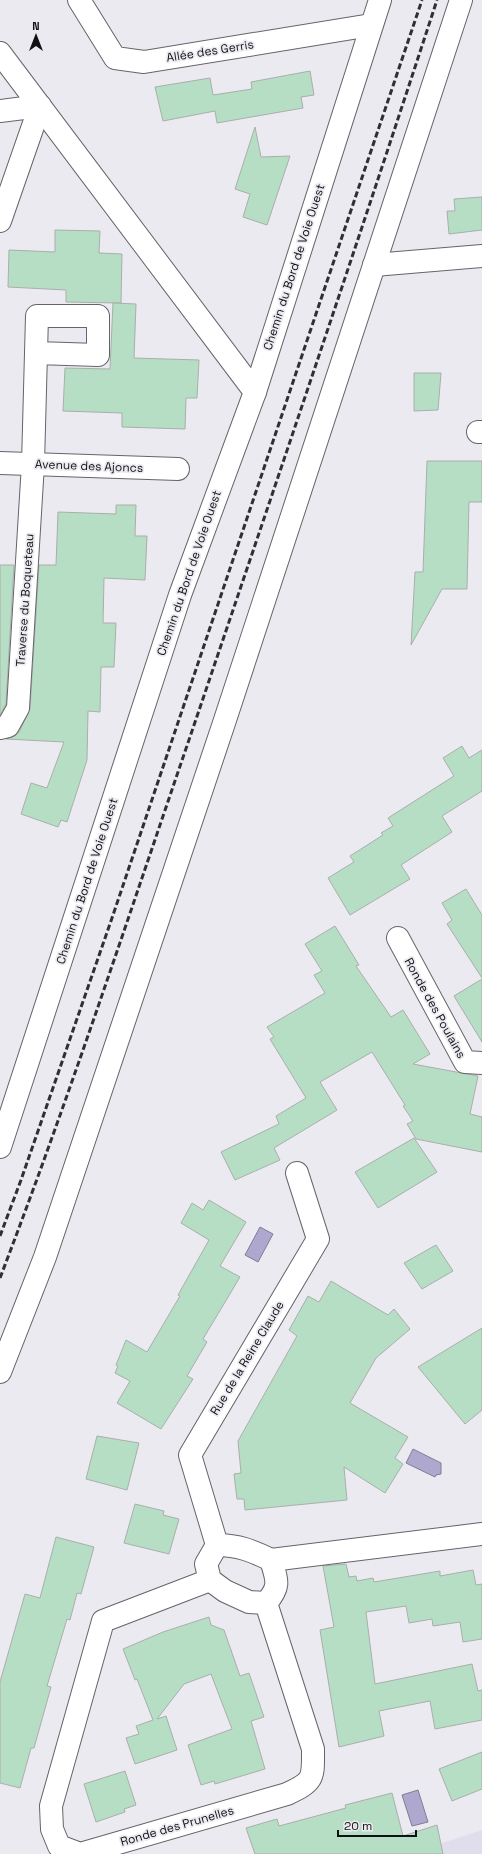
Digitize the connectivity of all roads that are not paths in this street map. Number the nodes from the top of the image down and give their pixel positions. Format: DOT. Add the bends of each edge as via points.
graph roads {
  1 [pos="79,0"];
  2 [pos="380,0"];
  3 [pos="461,0"];
  4 [pos="371,25"];
  5 [pos="0,53"];
  6 [pos="40,106"];
  7 [pos="0,111"];
  8 [pos="0,221"];
  9 [pos="482,256"];
  10 [pos="374,265"];
  11 [pos="36,353"];
  12 [pos="255,392"];
  13 [pos="0,463"];
  14 [pos="33,464"];
  15 [pos="178,468"];
  16 [pos="0,728"];
  17 [pos="398,938"];
  18 [pos="482,1063"];
  19 [pos="0,1147"];
  20 [pos="297,1173"];
  21 [pos="0,1372"];
  22 [pos="482,1534"];
  23 [pos="217,1545"];
  24 [pos="271,1560"];
  25 [pos="210,1580"];
  26 [pos="266,1603"];
  1 -- 4 [label="street, Allée des Gerris" via="115,58 144,62"];
  2 -- 4 [label="street, Chemin du Bord de Voie Ouest"];
  3 -- 10 [label="street"];
  4 -- 12 [label="street, Chemin du Bord de Voie Ouest"];
  5 -- 6 [label="street"];
  6 -- 7 [label="street"];
  6 -- 8 [label="street"];
  6 -- 12 [label="street"];
  9 -- 10 [label="street"];
  10 -- 21 [label="street" via="48,1250"];
  11 -- 14 [label="street, Traverse du Boqueteau"];
  12 -- 19 [label="street, Chemin du Bord de Voie Ouest" via="180,595"];
  13 -- 14 [label="street, Avenue des Ajoncs"];
  14 -- 15 [label="street, Avenue des Ajoncs"];
  14 -- 16 [label="street, Traverse du Boqueteau" via="18,708 8,726"];
  17 -- 18 [label="street, Ronde des Poulains" via="465,1062"];
  20 -- 23 [label="street, Rue de la Reine Claude" via="318,1240 190,1455"];
  22 -- 24 [label="street"];
  23 -- 24 [label="street" via="233,1545 252,1550"];
  23 -- 25 [label="street" via="206,1564"];
  24 -- 26 [label="street" via="277,1580 275,1593"];
  25 -- 26 [label="street" via="225,1591 249,1602"];
  25 -- 26 [label="street, Ronde des Prunelles" via="103,1621 51,1806 52,1829 59,1846 80,1854 287,1794 306,1786 313,1773 313,1748"];
}
